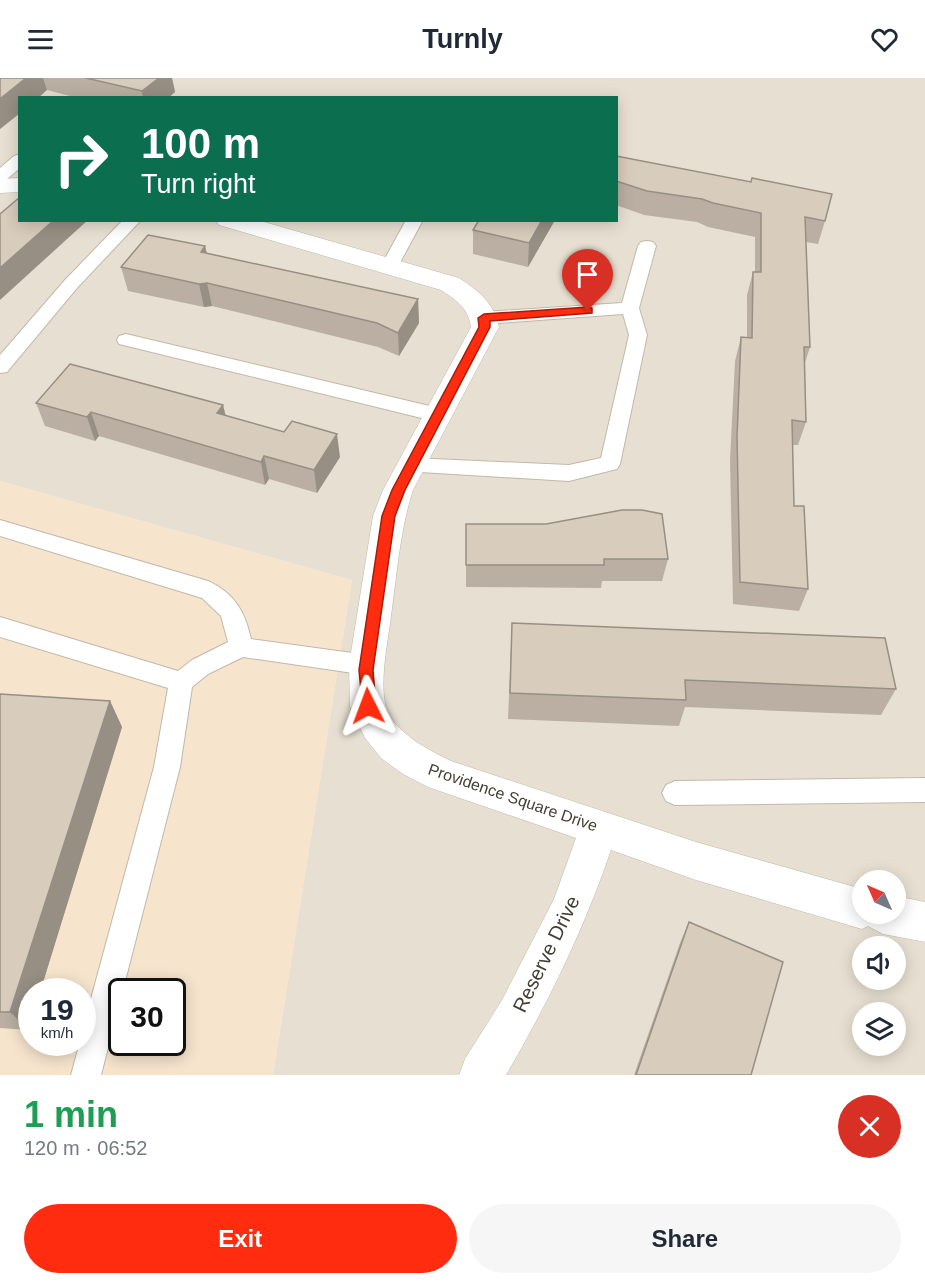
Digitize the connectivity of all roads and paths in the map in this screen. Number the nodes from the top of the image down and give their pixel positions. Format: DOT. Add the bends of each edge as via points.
graph roads {
  1 [pos="18,161"];
  2 [pos="0,177"];
  3 [pos="18,185"];
  4 [pos="0,186"];
  5 [pos="131,222"];
  6 [pos="235,222"];
  7 [pos="414,222"];
  8 [pos="647,246"];
  9 [pos="390,266"];
  10 [pos="630,308"];
  11 [pos="484,318"];
  12 [pos="126,340"];
  13 [pos="0,367"];
  14 [pos="438,415"];
  15 [pos="411,466"];
  16 [pos="0,528"];
  17 [pos="0,627"];
  18 [pos="241,647"];
  19 [pos="367,665"];
  20 [pos="181,682"];
  21 [pos="925,790"];
  22 [pos="675,793"];
  23 [pos="599,827"];
  24 [pos="852,906"];
  25 [pos="906,918"];
  26 [pos="925,922"];
  27 [pos="86,1075"];
  28 [pos="481,1075"];
  1 -- 2 [label="lane"];
  3 -- 4 [label="street"];
  5 -- 13 [label="lane"];
  6 -- 9 [label="street"];
  7 -- 9 [label="lane"];
  8 -- 10 [label="lane"];
  9 -- 11 [label="street" via="450,284 472,298"];
  10 -- 11 [label="lane"];
  10 -- 15 [label="lane" via="638,335 610,464 569,473"];
  11 -- 14 [label="street, Providence Square Drive" via="484,327"];
  12 -- 14 [label="lane"];
  14 -- 15 [label="street, Providence Square Drive"];
  15 -- 19 [label="street, Providence Square Drive" via="389,516"];
  16 -- 18 [label="lane" via="217,594 237,624"];
  17 -- 20 [label="lane"];
  18 -- 19 [label="lane"];
  18 -- 20 [label="lane" via="200,667"];
  19 -- 23 [label="street, Providence Square Drive" via="368,706 378,727 394,746 416,762 441,775"];
  20 -- 27 [label="lane" via="167,767"];
  21 -- 22 [label="lane"];
  23 -- 24 [label="street, Providence Square Drive" via="696,861"];
  23 -- 28 [label="street, Reserve Drive" via="571,907 518,1015"];
  25 -- 26 [label="street"];
}
